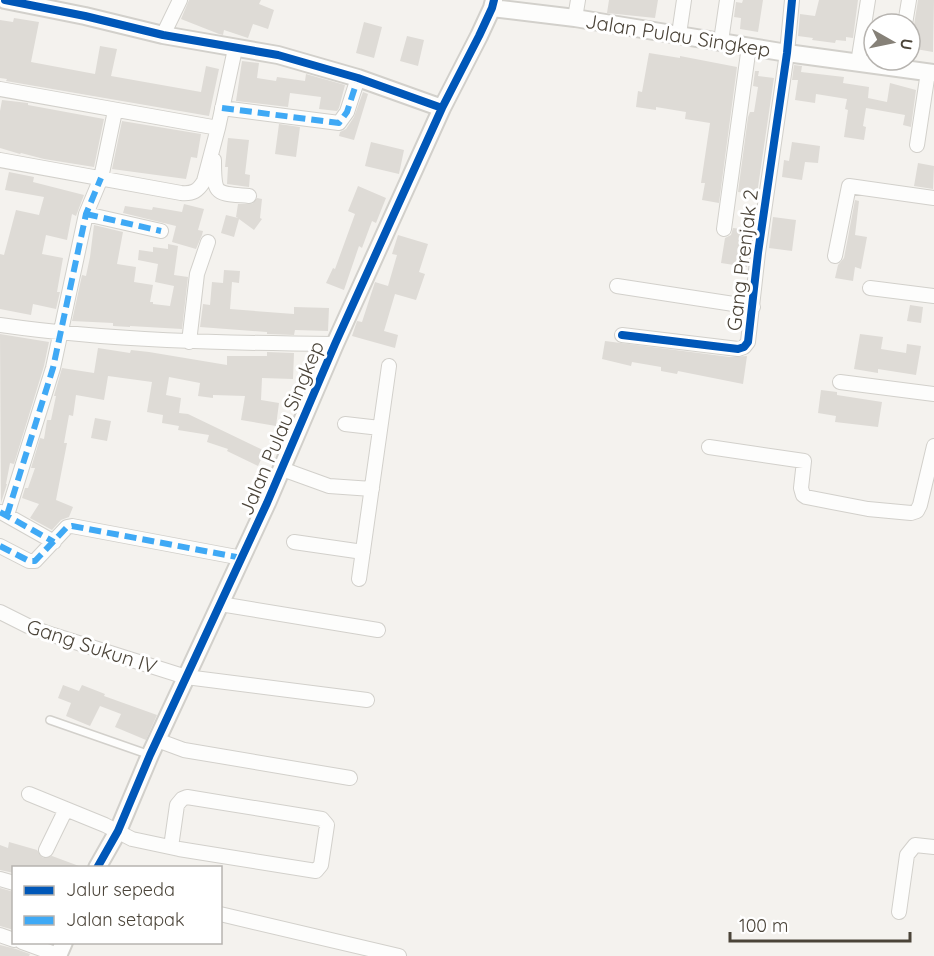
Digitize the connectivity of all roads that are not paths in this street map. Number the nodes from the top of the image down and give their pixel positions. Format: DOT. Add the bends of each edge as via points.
graph roads {
  1 [pos="180,0"];
  2 [pos="578,0"];
  3 [pos="684,0"];
  4 [pos="727,0"];
  5 [pos="792,0"];
  6 [pos="868,0"];
  7 [pos="15,1"];
  8 [pos="493,4"];
  9 [pos="575,18"];
  10 [pos="679,34"];
  11 [pos="163,35"];
  12 [pos="720,41"];
  13 [pos="749,46"];
  14 [pos="235,49"];
  15 [pos="787,53"];
  16 [pos="858,63"];
  17 [pos="862,63"];
  18 [pos="931,72"];
  19 [pos="358,78"];
  20 [pos="0,89"];
  21 [pos="222,108"];
  22 [pos="442,108"];
  23 [pos="115,111"];
  24 [pos="218,128"];
  25 [pos="214,143"];
  26 [pos="918,145"];
  27 [pos="0,160"];
  28 [pos="101,178"];
  29 [pos="249,196"];
  30 [pos="934,198"];
  31 [pos="86,214"];
  32 [pos="724,229"];
  33 [pos="161,231"];
  34 [pos="208,242"];
  35 [pos="835,256"];
  36 [pos="617,286"];
  37 [pos="870,288"];
  38 [pos="934,296"];
  39 [pos="753,307"];
  40 [pos="0,325"];
  41 [pos="61,333"];
  42 [pos="622,334"];
  43 [pos="189,342"];
  44 [pos="335,344"];
  45 [pos="389,366"];
  46 [pos="840,382"];
  47 [pos="934,394"];
  48 [pos="345,424"];
  49 [pos="380,428"];
  50 [pos="934,446"];
  51 [pos="709,447"];
  52 [pos="282,469"];
  53 [pos="372,489"];
  54 [pos="4,513"];
  55 [pos="54,542"];
  56 [pos="294,542"];
  57 [pos="0,546"];
  58 [pos="363,552"];
  59 [pos="242,558"];
  60 [pos="359,579"];
  61 [pos="220,604"];
  62 [pos="0,612"];
  63 [pos="378,630"];
  64 [pos="186,677"];
  65 [pos="367,700"];
  66 [pos="50,720"];
  67 [pos="154,747"];
  68 [pos="350,778"];
  69 [pos="29,794"];
  70 [pos="66,809"];
  71 [pos="118,831"];
  72 [pos="171,847"];
  73 [pos="934,847"];
  74 [pos="46,850"];
  75 [pos="98,866"];
  76 [pos="899,912"];
  77 [pos="222,915"];
  78 [pos="30,944"];
  79 [pos="60,951"];
  80 [pos="399,956"];
  1 -- 11 [label="street"];
  2 -- 9 [label="street"];
  3 -- 10 [label="street"];
  4 -- 12 [label="street"];
  5 -- 15 [label="street, Gang Prenjak 2"];
  6 -- 16 [label="street"];
  7 -- 11 [label="street"];
  8 -- 9 [label="street, Jalan Pulau Singkep"];
  8 -- 22 [label="street, Jalan Pulau Singkep"];
  9 -- 10 [label="street, Jalan Pulau Singkep"];
  10 -- 12 [label="street, Jalan Pulau Singkep"];
  11 -- 14 [label="street"];
  12 -- 13 [label="street, Jalan Pulau Singkep"];
  13 -- 15 [label="street, Jalan Pulau Singkep"];
  13 -- 32 [label="street"];
  14 -- 19 [label="street" via="278,55"];
  14 -- 21 [label="street"];
  15 -- 16 [label="street, Jalan Pulau Singkep"];
  15 -- 39 [label="street, Gang Prenjak 2"];
  16 -- 17 [label="street, Jalan Pulau Singkep"];
  18 -- 26 [label="street"];
  19 -- 21 [label="street" via="347,112 339,123"];
  19 -- 22 [label="street"];
  20 -- 23 [label="street"];
  21 -- 24 [label="street"];
  22 -- 44 [label="street, Jalan Pulau Singkep"];
  23 -- 24 [label="street"];
  23 -- 28 [label="street"];
  24 -- 25 [label="street"];
  25 -- 28 [label="street" via="204,180 192,193"];
  25 -- 29 [label="street" via="214,187 225,194"];
  27 -- 28 [label="street"];
  28 -- 31 [label="street"];
  30 -- 35 [label="street" via="849,186"];
  31 -- 33 [label="street"];
  31 -- 41 [label="street"];
  34 -- 43 [label="street" via="197,274"];
  36 -- 39 [label="street"];
  37 -- 38 [label="street"];
  39 -- 42 [label="street, Gang Prenjak 2" via="748,342 738,350"];
  40 -- 41 [label="street"];
  41 -- 43 [label="street"];
  41 -- 54 [label="street" via="50,379"];
  43 -- 44 [label="street"];
  44 -- 52 [label="street, Jalan Pulau Singkep"];
  45 -- 49 [label="street"];
  46 -- 47 [label="street"];
  48 -- 49 [label="street"];
  49 -- 53 [label="street"];
  50 -- 51 [label="street" via="920,505 917,511 907,513 806,497 801,493 804,460"];
  52 -- 53 [label="street" via="317,483"];
  52 -- 59 [label="street, Jalan Pulau Singkep"];
  53 -- 58 [label="street"];
  54 -- 55 [label="street"];
  55 -- 57 [label="street" via="35,561"];
  55 -- 59 [label="street" via="72,526"];
  56 -- 58 [label="street"];
  58 -- 60 [label="street"];
  59 -- 61 [label="street, Jalan Pulau Singkep"];
  61 -- 63 [label="street"];
  61 -- 64 [label="street, Jalan Pulau Singkep"];
  62 -- 64 [label="street, Gang Sukun IV" via="53,635"];
  64 -- 65 [label="street, Gang Sukun IV"];
  64 -- 67 [label="street, Jalan Pulau Singkep"];
  66 -- 67 [label="lane"];
  67 -- 68 [label="street"];
  67 -- 71 [label="street, Jalan Pulau Singkep"];
  69 -- 70 [label="street"];
  70 -- 71 [label="street"];
  70 -- 74 [label="street"];
  71 -- 72 [label="street" via="132,839"];
  71 -- 75 [label="street, Jalan Pulau Singkep"];
  72 -- 72 [label="street" via="316,871 321,865 327,825 322,819 187,797 177,805"];
  73 -- 76 [label="street" via="915,845 909,850"];
  77 -- 80 [label="street"];
  78 -- 79 [label="street"];
}
